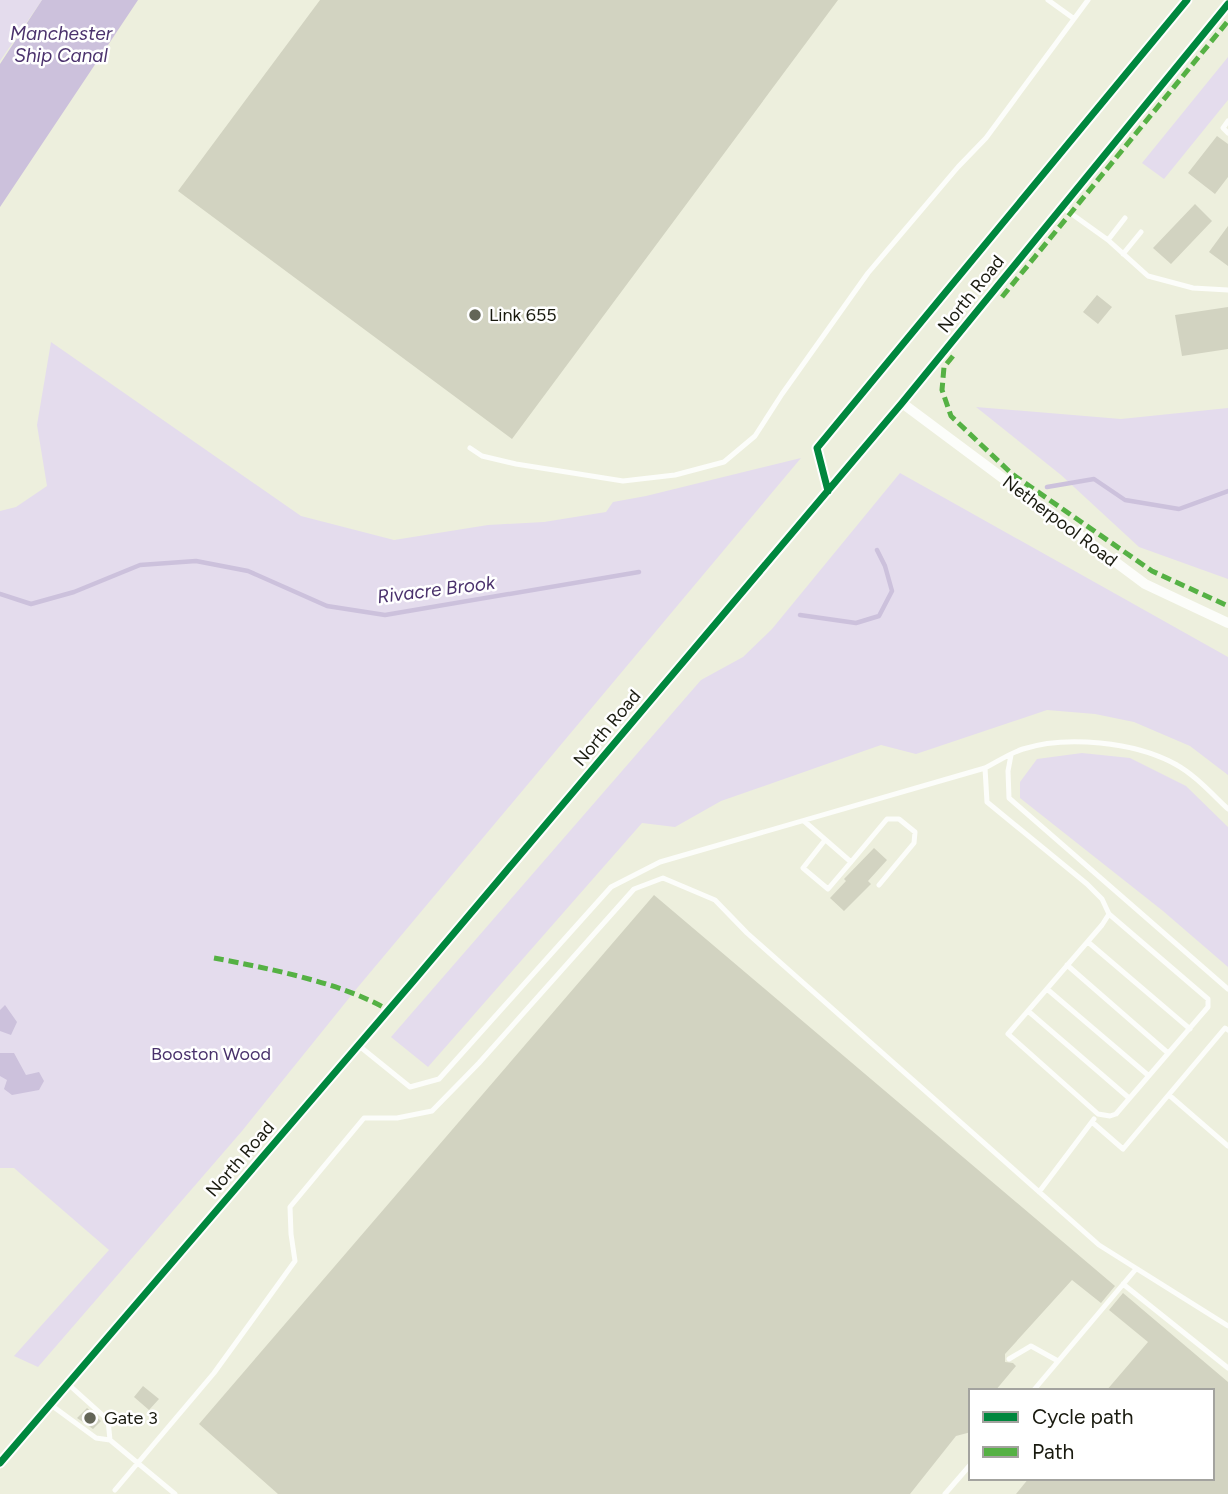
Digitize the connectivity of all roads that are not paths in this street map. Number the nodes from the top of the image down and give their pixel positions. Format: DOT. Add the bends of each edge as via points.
graph roads {
  1 [pos="1048,0"];
  2 [pos="1088,0"];
  3 [pos="1228,4"];
  4 [pos="1073,18"];
  5 [pos="1228,121"];
  6 [pos="1228,133"];
  7 [pos="1062,207"];
  8 [pos="1125,218"];
  9 [pos="1142,232"];
  10 [pos="1108,240"];
  11 [pos="1123,254"];
  12 [pos="1228,290"];
  13 [pos="902,403"];
  14 [pos="470,448"];
  15 [pos="1228,623"];
  16 [pos="1011,755"];
  17 [pos="985,768"];
  18 [pos="1228,809"];
  19 [pos="804,821"];
  20 [pos="825,840"];
  21 [pos="851,862"];
  22 [pos="879,885"];
  23 [pos="1109,914"];
  24 [pos="1088,942"];
  25 [pos="1067,965"];
  26 [pos="1047,989"];
  27 [pos="1228,989"];
  28 [pos="1028,1011"];
  29 [pos="1189,1028"];
  30 [pos="1228,1031"];
  31 [pos="358,1045"];
  32 [pos="1168,1053"];
  33 [pos="1149,1076"];
  34 [pos="1169,1095"];
  35 [pos="1129,1098"];
  36 [pos="1098,1114"];
  37 [pos="1092,1122"];
  38 [pos="1228,1146"];
  39 [pos="1039,1192"];
  40 [pos="1136,1269"];
  41 [pos="1123,1284"];
  42 [pos="1228,1326"];
  43 [pos="1009,1359"];
  44 [pos="1058,1361"];
  45 [pos="1228,1368"];
  46 [pos="68,1384"];
  47 [pos="1035,1389"];
  48 [pos="50,1405"];
  49 [pos="110,1440"];
  50 [pos="0,1463"];
  51 [pos="138,1464"];
  52 [pos="969,1466"];
  53 [pos="115,1490"];
  54 [pos="175,1494"];
  55 [pos="945,1494"];
  1 -- 4 [label="lane"];
  2 -- 4 [label="lane"];
  3 -- 7 [label="street, North Road"];
  4 -- 14 [label="lane" via="986,138 868,274 755,436 724,461 675,475 623,481 516,464 482,456"];
  5 -- 6 [label="lane" via="1223,128"];
  7 -- 10 [label="lane"];
  7 -- 13 [label="street, North Road"];
  8 -- 10 [label="lane"];
  9 -- 11 [label="lane"];
  10 -- 11 [label="lane"];
  11 -- 12 [label="lane" via="1148,276 1193,288"];
  13 -- 15 [label="street, Netherpool Road" via="1145,584"];
  13 -- 31 [label="street, North Road"];
  16 -- 17 [label="lane"];
  16 -- 18 [label="lane" via="1053,742 1139,751 1176,765"];
  16 -- 27 [label="lane" via="1009,799"];
  17 -- 19 [label="lane"];
  17 -- 23 [label="lane" via="987,802 1087,884"];
  19 -- 20 [label="lane"];
  19 -- 31 [label="lane" via="660,863 611,887 439,1079 410,1087"];
  20 -- 21 [label="lane"];
  20 -- 21 [label="lane" via="803,868 828,889"];
  21 -- 22 [label="lane" via="887,818 899,819 915,832 914,843"];
  23 -- 24 [label="lane"];
  23 -- 29 [label="lane" via="1208,999 1208,1007"];
  24 -- 25 [label="lane"];
  24 -- 29 [label="lane"];
  25 -- 26 [label="lane"];
  25 -- 32 [label="lane"];
  26 -- 28 [label="lane"];
  26 -- 33 [label="lane"];
  28 -- 35 [label="lane"];
  28 -- 36 [label="lane" via="1008,1034"];
  29 -- 32 [label="lane"];
  30 -- 34 [label="lane" via="1225,1028"];
  31 -- 46 [label="street, North Road"];
  32 -- 33 [label="lane"];
  33 -- 35 [label="lane"];
  34 -- 37 [label="lane" via="1123,1149"];
  34 -- 38 [label="lane"];
  35 -- 36 [label="lane" via="1116,1114"];
  36 -- 37 [label="lane"];
  37 -- 39 [label="lane"];
  39 -- 40 [label="lane" via="1099,1245"];
  39 -- 51 [label="lane" via="715,900 663,877 634,889 432,1111 364,1118 290,1208 295,1261 214,1373"];
  40 -- 41 [label="lane"];
  40 -- 42 [label="lane"];
  41 -- 44 [label="lane"];
  41 -- 45 [label="lane"];
  43 -- 44 [label="lane" via="1031,1346"];
  44 -- 47 [label="lane"];
  46 -- 48 [label="street, North Road"];
  46 -- 49 [label="lane" via="108,1420"];
  48 -- 49 [label="lane" via="96,1438"];
  48 -- 50 [label="street, North Road"];
  49 -- 51 [label="lane"];
  51 -- 53 [label="lane"];
  51 -- 54 [label="lane"];
  52 -- 55 [label="lane"];
}
